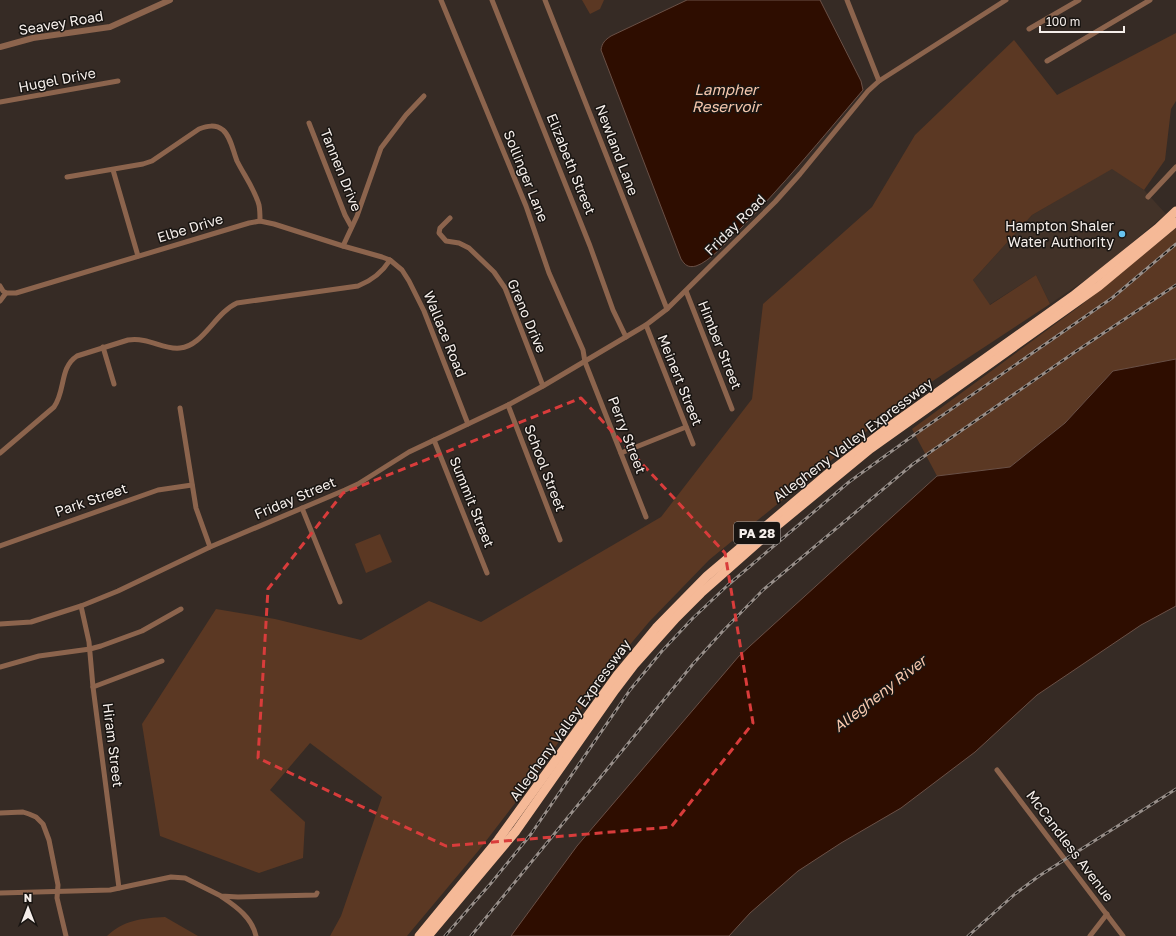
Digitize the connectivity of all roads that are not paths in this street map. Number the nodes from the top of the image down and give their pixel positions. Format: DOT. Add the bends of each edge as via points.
graph roads {
  1 [pos="170,0"];
  2 [pos="441,0"];
  3 [pos="492,0"];
  4 [pos="545,0"];
  5 [pos="847,0"];
  6 [pos="1006,0"];
  7 [pos="1078,0"];
  8 [pos="1150,0"];
  9 [pos="1029,29"];
  10 [pos="0,48"];
  11 [pos="1048,61"];
  12 [pos="118,81"];
  13 [pos="879,81"];
  14 [pos="424,96"];
  15 [pos="0,102"];
  16 [pos="309,123"];
  17 [pos="1176,167"];
  18 [pos="113,170"];
  19 [pos="67,177"];
  20 [pos="1148,197"];
  21 [pos="1176,212"];
  22 [pos="450,218"];
  23 [pos="260,221"];
  24 [pos="1176,222"];
  25 [pos="351,226"];
  26 [pos="343,246"];
  27 [pos="138,256"];
  28 [pos="390,260"];
  29 [pos="0,286"];
  30 [pos="686,291"];
  31 [pos="6,293"];
  32 [pos="0,301"];
  33 [pos="667,309"];
  34 [pos="646,325"];
  35 [pos="626,336"];
  36 [pos="103,348"];
  37 [pos="585,362"];
  38 [pos="114,384"];
  39 [pos="543,386"];
  40 [pos="508,405"];
  41 [pos="180,408"];
  42 [pos="732,408"];
  43 [pos="468,424"];
  44 [pos="686,427"];
  45 [pos="434,440"];
  46 [pos="693,444"];
  47 [pos="0,453"];
  48 [pos="621,453"];
  49 [pos="192,485"];
  50 [pos="302,508"];
  51 [pos="646,517"];
  52 [pos="560,540"];
  53 [pos="0,546"];
  54 [pos="210,547"];
  55 [pos="487,573"];
  56 [pos="340,602"];
  57 [pos="81,606"];
  58 [pos="181,609"];
  59 [pos="0,624"];
  60 [pos="90,650"];
  61 [pos="162,661"];
  62 [pos="0,667"];
  63 [pos="93,687"];
  64 [pos="998,770"];
  65 [pos="0,813"];
  66 [pos="119,888"];
  67 [pos="58,891"];
  68 [pos="0,893"];
  69 [pos="317,893"];
  70 [pos="220,896"];
  71 [pos="1107,914"];
  72 [pos="66,936"];
  73 [pos="256,936"];
  74 [pos="419,936"];
  75 [pos="428,936"];
  76 [pos="1090,936"];
  77 [pos="1123,936"];
  1 -- 10 [label="street, Seavey Road" via="110,27 33,38"];
  2 -- 37 [label="street, Sollinger Lane" via="526,206 549,273 583,350"];
  3 -- 35 [label="street, Elizabeth Street" via="613,310"];
  4 -- 33 [label="street, Newland Lane"];
  5 -- 13 [label="street"];
  6 -- 13 [label="street, Friday Road"];
  7 -- 9 [label="street"];
  8 -- 11 [label="street"];
  12 -- 15 [label="street, Hugel Drive"];
  13 -- 30 [label="street, Friday Road" via="775,202"];
  14 -- 25 [label="street" via="381,148 357,216"];
  16 -- 25 [label="street, Tannen Drive"];
  17 -- 20 [label="street"];
  18 -- 19 [label="street"];
  18 -- 23 [label="street" via="152,161 207,126 219,128 229,139 237,161 256,197"];
  18 -- 27 [label="street"];
  21 -- 74 [label="highway, Allegheny Valley Expressway / PA 28" via="1073,296 831,470 708,576 656,628 618,674 498,840"];
  22 -- 39 [label="street, Greno Drive" via="440,228 439,233 446,241 469,248 494,272 506,288"];
  23 -- 26 [label="street, Elbe Drive"];
  23 -- 27 [label="street, Elbe Drive"];
  24 -- 75 [label="highway, Allegheny Valley Expressway / PA 28" via="1099,286 858,459 701,593 634,665 516,830"];
  25 -- 26 [label="street"];
  26 -- 28 [label="street, Elbe Drive"];
  27 -- 31 [label="street, Elbe Drive" via="16,293"];
  28 -- 36 [label="street" via="370,281 358,286 237,303 226,309 201,338 184,348 171,348 136,339"];
  28 -- 43 [label="street, Wallace Road" via="402,270 424,311"];
  29 -- 31 [label="street"];
  30 -- 33 [label="street, Friday Road"];
  30 -- 42 [label="street, Himber Street"];
  31 -- 32 [label="street"];
  33 -- 34 [label="street, Friday Road"];
  34 -- 35 [label="street, Friday Road"];
  34 -- 44 [label="street, Meinert Street"];
  35 -- 37 [label="street, Friday Road"];
  36 -- 38 [label="street"];
  36 -- 47 [label="street" via="71,360 54,407"];
  37 -- 39 [label="street, Friday Street"];
  37 -- 48 [label="street, Perry Street"];
  39 -- 40 [label="street, Friday Street"];
  40 -- 43 [label="street, Friday Street"];
  40 -- 52 [label="street, School Street"];
  41 -- 49 [label="street"];
  43 -- 45 [label="street, Friday Street"];
  44 -- 46 [label="street, Meinert Street"];
  44 -- 48 [label="street"];
  45 -- 50 [label="street, Friday Street" via="394,460 358,484"];
  45 -- 55 [label="street, Summit Street"];
  48 -- 51 [label="street, Perry Street"];
  49 -- 53 [label="street, Park Street" via="158,490"];
  49 -- 54 [label="street" via="197,513"];
  50 -- 54 [label="street, Friday Street"];
  50 -- 56 [label="street"];
  54 -- 57 [label="street, Friday Street"];
  57 -- 59 [label="street, Friday Street" via="31,622"];
  57 -- 60 [label="street, Hiram Street"];
  58 -- 60 [label="street" via="142,631"];
  60 -- 62 [label="street" via="39,656"];
  60 -- 63 [label="street, Hiram Street"];
  61 -- 63 [label="street"];
  63 -- 66 [label="street, Hiram Street"];
  64 -- 71 [label="street, McCandless Avenue"];
  65 -- 67 [label="street" via="23,812 40,820 48,835"];
  66 -- 67 [label="street"];
  66 -- 70 [label="street" via="179,876"];
  67 -- 68 [label="street"];
  67 -- 72 [label="street" via="57,898"];
  69 -- 70 [label="street"];
  70 -- 73 [label="street" via="232,903 246,917"];
  71 -- 76 [label="street"];
  71 -- 77 [label="street, McCandless Avenue"];
}
